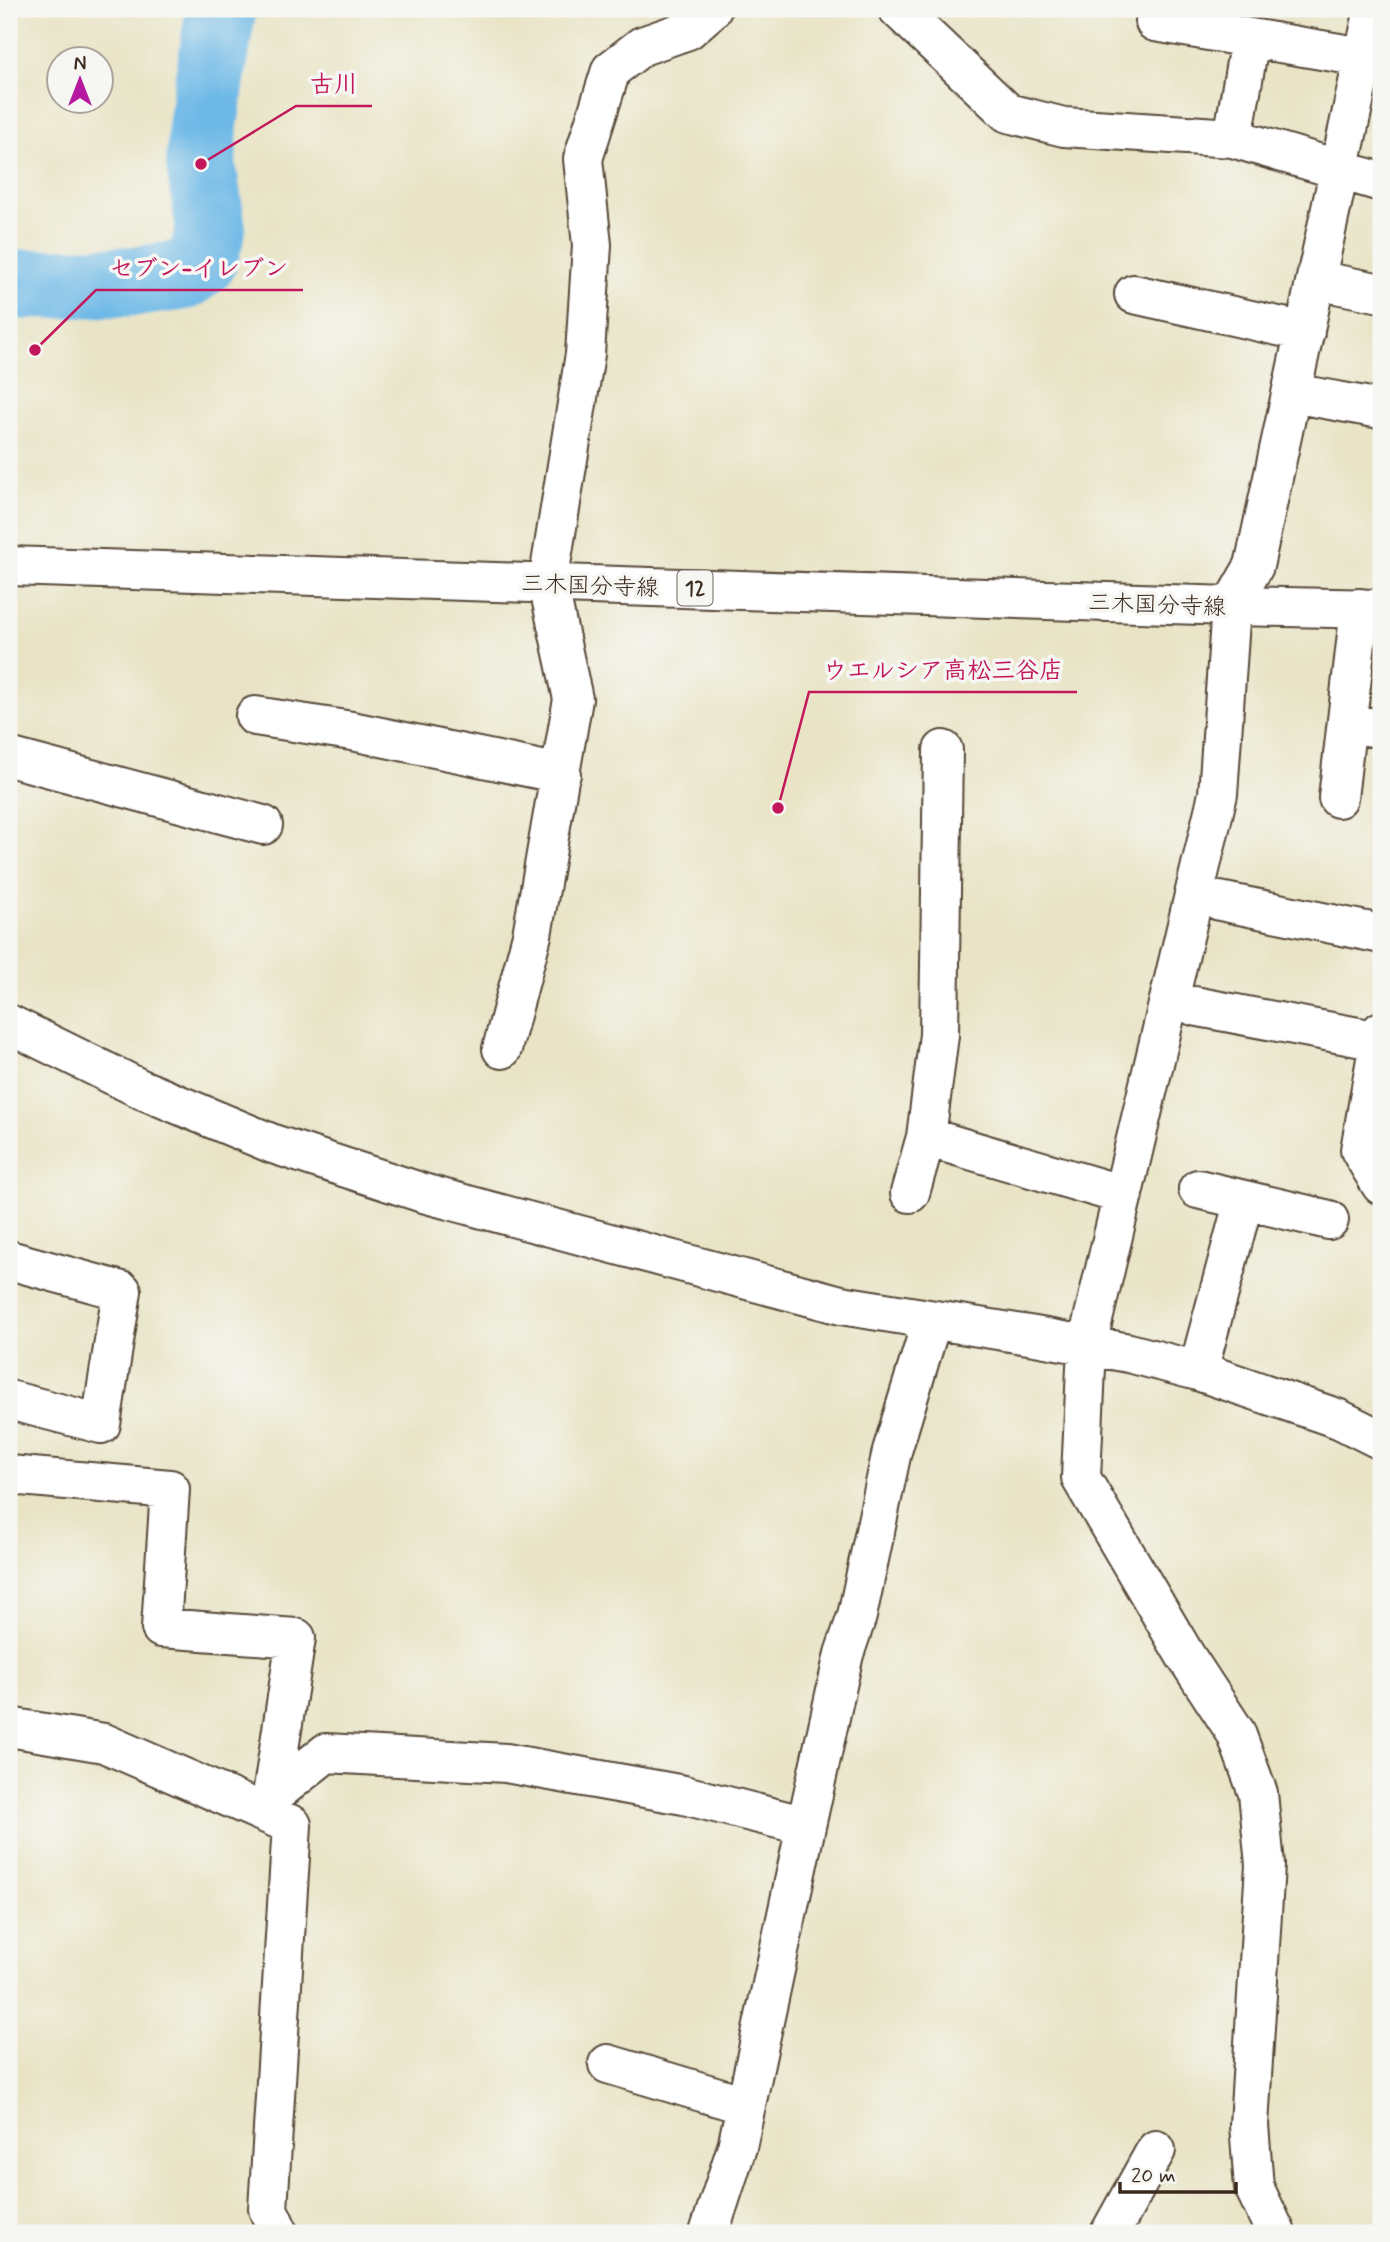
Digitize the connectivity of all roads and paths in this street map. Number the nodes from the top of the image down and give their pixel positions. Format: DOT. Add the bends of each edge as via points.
graph roads {
  1 [pos="712,9"];
  2 [pos="898,9"];
  3 [pos="1374,9"];
  4 [pos="1155,22"];
  5 [pos="1250,39"];
  6 [pos="1363,57"];
  7 [pos="1233,138"];
  8 [pos="1340,172"];
  9 [pos="1381,183"];
  10 [pos="1316,280"];
  11 [pos="1381,293"];
  12 [pos="1134,294"];
  13 [pos="1305,332"];
  14 [pos="1292,393"];
  15 [pos="1381,409"];
  16 [pos="9,566"];
  17 [pos="548,583"];
  18 [pos="1231,606"];
  19 [pos="1370,608"];
  20 [pos="255,716"];
  21 [pos="1364,726"];
  22 [pos="943,750"];
  23 [pos="9,757"];
  24 [pos="561,774"];
  25 [pos="1338,798"];
  26 [pos="263,825"];
  27 [pos="1220,901"];
  28 [pos="1381,934"];
  29 [pos="1194,1006"];
  30 [pos="9,1024"];
  31 [pos="1380,1036"];
  32 [pos="502,1049"];
  33 [pos="926,1137"];
  34 [pos="1381,1185"];
  35 [pos="1198,1189"];
  36 [pos="910,1193"];
  37 [pos="1123,1195"];
  38 [pos="1244,1200"];
  39 [pos="1329,1220"];
  40 [pos="9,1260"];
  41 [pos="932,1320"];
  42 [pos="1087,1345"];
  43 [pos="1198,1371"];
  44 [pos="9,1399"];
  45 [pos="1381,1440"];
  46 [pos="9,1475"];
  47 [pos="9,1727"];
  48 [pos="270,1806"];
  49 [pos="806,1826"];
  50 [pos="608,2064"];
  51 [pos="745,2105"];
  52 [pos="1156,2150"];
  53 [pos="279,2233"];
  54 [pos="709,2233"];
  55 [pos="1110,2233"];
  56 [pos="1276,2233"];
  1 -- 17 [label="street" via="688,30 642,46 611,70 583,159 592,245 585,354"];
  2 -- 7 [label="street" via="1007,113 1064,127"];
  3 -- 6 [label="street"];
  4 -- 5 [label="street"];
  5 -- 6 [label="street"];
  5 -- 7 [label="street"];
  6 -- 8 [label="street"];
  7 -- 8 [label="street"];
  8 -- 9 [label="street"];
  8 -- 10 [label="street"];
  10 -- 11 [label="street"];
  10 -- 13 [label="street"];
  12 -- 13 [label="street"];
  13 -- 14 [label="street"];
  14 -- 15 [label="street"];
  14 -- 18 [label="street" via="1254,566"];
  16 -- 17 [label="street, 三木国分寺線 / 12"];
  17 -- 18 [label="street, 三木国分寺線 / 12"];
  17 -- 24 [label="street" via="573,699"];
  18 -- 19 [label="street, 三木国分寺線 / 12"];
  18 -- 37 [label="street" via="1217,794"];
  19 -- 21 [label="street"];
  20 -- 24 [label="street"];
  21 -- 25 [label="street"];
  22 -- 33 [label="street" via="939,1035"];
  23 -- 26 [label="street"];
  24 -- 32 [label="street" via="532,935"];
  27 -- 28 [label="street"];
  29 -- 31 [label="street"];
  30 -- 41 [label="street" via="141,1089 273,1144 423,1193 841,1305"];
  31 -- 34 [label="street" via="1360,1150"];
  33 -- 36 [label="street"];
  33 -- 37 [label="street"];
  35 -- 38 [label="street"];
  37 -- 42 [label="street"];
  38 -- 39 [label="street"];
  38 -- 43 [label="street"];
  40 -- 44 [label="street" via="122,1291 101,1424"];
  41 -- 42 [label="street"];
  41 -- 49 [label="street" via="892,1451"];
  42 -- 43 [label="street"];
  42 -- 56 [label="street" via="1081,1478 1236,1733 1258,1793 1265,1865 1248,2125 1254,2186"];
  43 -- 45 [label="street" via="1339,1419"];
  46 -- 48 [label="street" via="170,1489 161,1629 296,1638"];
  47 -- 48 [label="street" via="104,1743"];
  48 -- 49 [label="street" via="326,1753 506,1763 684,1795"];
  48 -- 53 [label="street" via="292,1825 268,2209"];
  49 -- 51 [label="street"];
  50 -- 51 [label="street"];
  51 -- 54 [label="street" via="737,2147"];
  52 -- 55 [label="street"];
}
